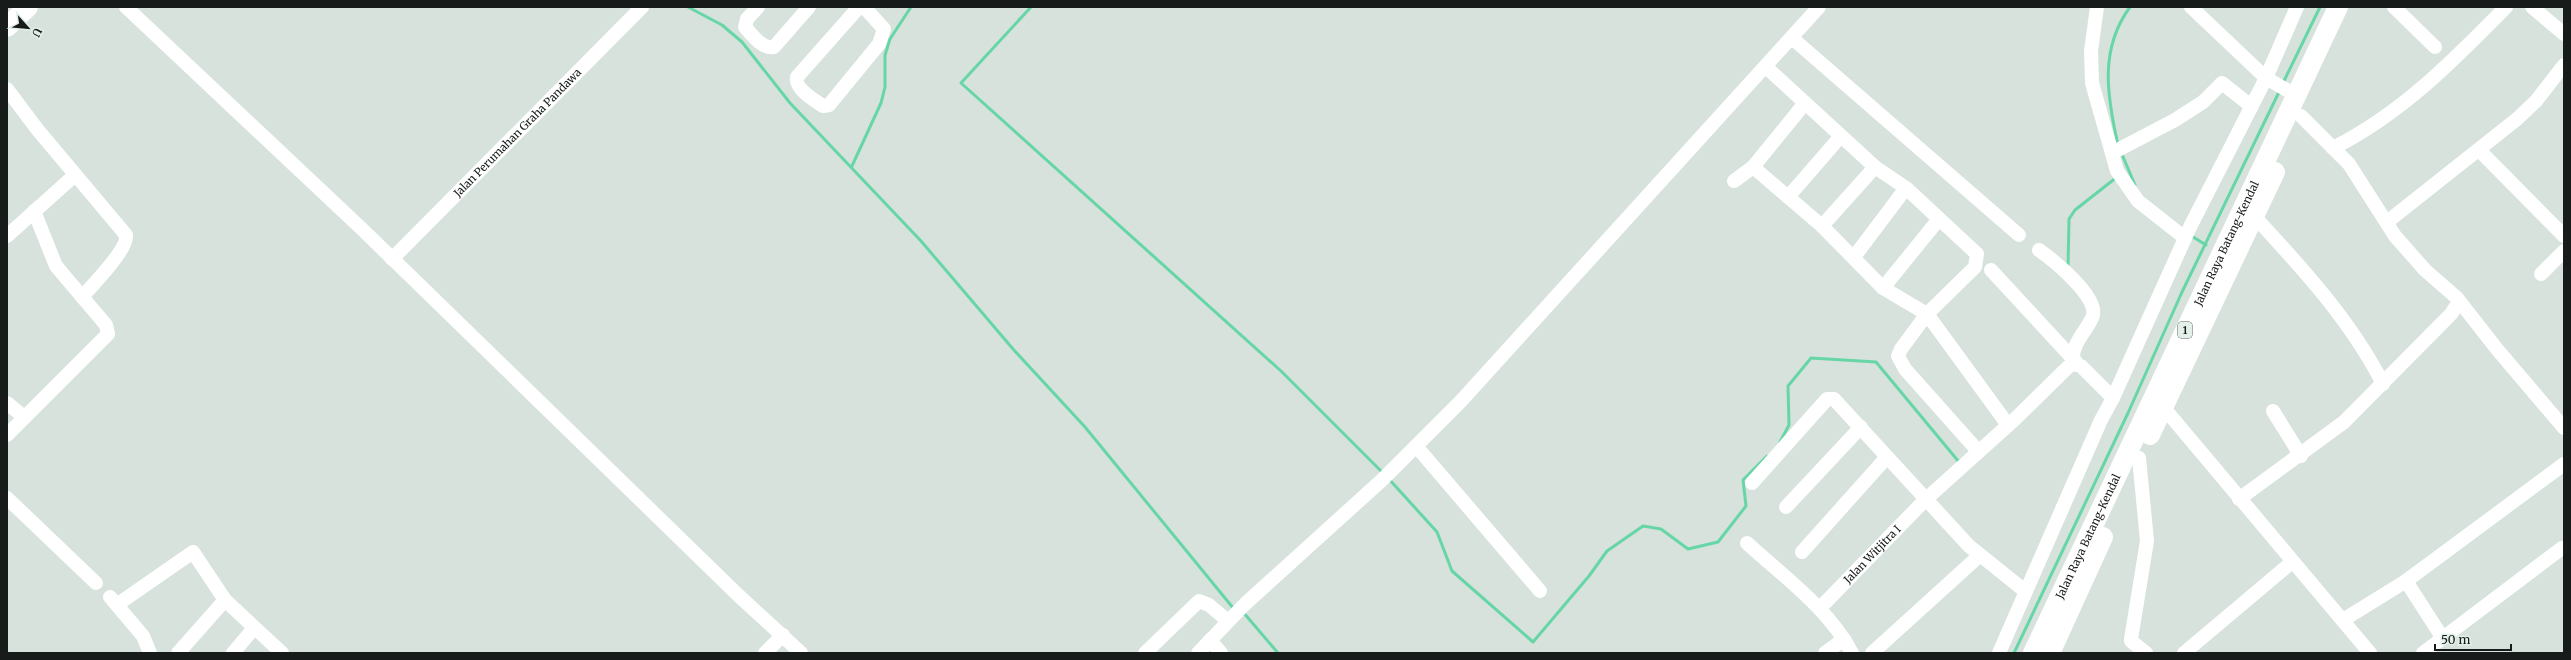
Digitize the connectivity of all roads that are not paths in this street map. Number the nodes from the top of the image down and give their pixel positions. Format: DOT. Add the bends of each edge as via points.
graph roads {
  1 [pos="28,7"];
  2 [pos="126,7"];
  3 [pos="642,7"];
  4 [pos="758,7"];
  5 [pos="809,7"];
  6 [pos="859,7"];
  7 [pos="864,7"];
  8 [pos="1819,7"];
  9 [pos="2097,7"];
  10 [pos="2191,7"];
  11 [pos="2297,7"];
  12 [pos="2338,7"];
  13 [pos="2353,7"];
  14 [pos="2394,7"];
  15 [pos="2506,7"];
  16 [pos="2532,7"];
  17 [pos="7,27"];
  18 [pos="2564,32"];
  19 [pos="1792,38"];
  20 [pos="2435,46"];
  21 [pos="2564,65"];
  22 [pos="1766,67"];
  23 [pos="2269,80"];
  24 [pos="7,89"];
  25 [pos="2292,93"];
  26 [pos="1805,103"];
  27 [pos="2252,106"];
  28 [pos="2301,116"];
  29 [pos="1841,136"];
  30 [pos="2333,148"];
  31 [pos="2118,149"];
  32 [pos="2479,150"];
  33 [pos="1753,167"];
  34 [pos="1875,167"];
  35 [pos="75,175"];
  36 [pos="1734,181"];
  37 [pos="1906,188"];
  38 [pos="1788,197"];
  39 [pos="34,211"];
  40 [pos="2255,217"];
  41 [pos="1939,219"];
  42 [pos="2387,222"];
  43 [pos="1822,226"];
  44 [pos="2187,234"];
  45 [pos="2019,235"];
  46 [pos="7,236"];
  47 [pos="2564,236"];
  48 [pos="2040,250"];
  49 [pos="2564,251"];
  50 [pos="1854,257"];
  51 [pos="392,259"];
  52 [pos="1991,270"];
  53 [pos="2541,274"];
  54 [pos="1884,288"];
  55 [pos="82,297"];
  56 [pos="2459,302"];
  57 [pos="1927,314"];
  58 [pos="2077,363"];
  59 [pos="2383,384"];
  60 [pos="2113,398"];
  61 [pos="7,403"];
  62 [pos="2164,408"];
  63 [pos="2273,412"];
  64 [pos="24,417"];
  65 [pos="2008,425"];
  66 [pos="1861,427"];
  67 [pos="2564,428"];
  68 [pos="7,435"];
  69 [pos="1416,446"];
  70 [pos="1978,451"];
  71 [pos="2302,456"];
  72 [pos="1887,457"];
  73 [pos="2139,458"];
  74 [pos="2564,464"];
  75 [pos="1752,483"];
  76 [pos="7,498"];
  77 [pos="2240,499"];
  78 [pos="1925,500"];
  79 [pos="1786,507"];
  80 [pos="1746,543"];
  81 [pos="2562,548"];
  82 [pos="1802,552"];
  83 [pos="1979,556"];
  84 [pos="2292,562"];
  85 [pos="2406,581"];
  86 [pos="96,583"];
  87 [pos="1540,591"];
  88 [pos="2025,591"];
  89 [pos="225,600"];
  90 [pos="1820,608"];
  91 [pos="1236,614"];
  92 [pos="2343,620"];
  93 [pos="254,628"];
  94 [pos="784,635"];
  95 [pos="2442,638"];
  96 [pos="1844,639"];
  97 [pos="1210,640"];
  98 [pos="150,653"];
  99 [pos="178,653"];
  100 [pos="233,653"];
  101 [pos="282,653"];
  102 [pos="765,653"];
  103 [pos="801,653"];
  104 [pos="1145,653"];
  105 [pos="1198,653"];
  106 [pos="1221,653"];
  107 [pos="1825,653"];
  108 [pos="1852,653"];
  109 [pos="1872,653"];
  110 [pos="1999,653"];
  111 [pos="2033,653"];
  112 [pos="2050,653"];
  113 [pos="2146,653"];
  114 [pos="2184,653"];
  115 [pos="2370,653"];
  116 [pos="2423,653"];
  1 -- 17 [label="highway"];
  2 -- 51 [label="street"];
  3 -- 51 [label="street, Jalan Perumahan Graha Pandawa"];
  4 -- 5 [label="street" via="747,19 745,27 764,46 770,47 774,46"];
  6 -- 7 [label="street" via="797,77 798,85 811,99 823,106 829,105 879,44 884,29"];
  8 -- 19 [label="street"];
  9 -- 31 [label="street" via="2091,51 2092,83"];
  10 -- 23 [label="street"];
  11 -- 23 [label="street"];
  12 -- 25 [label="highway, Jalan Raya Batang-Kendal / 1"];
  13 -- 28 [label="highway, Jalan Raya Batang-Kendal / 1"];
  14 -- 20 [label="street"];
  15 -- 30 [label="street" via="2452,62 2422,87 2359,135"];
  16 -- 18 [label="street"];
  19 -- 22 [label="street"];
  19 -- 45 [label="street"];
  21 -- 32 [label="street" via="2536,101"];
  22 -- 26 [label="street"];
  22 -- 69 [label="street" via="1461,401"];
  23 -- 25 [label="street"];
  23 -- 27 [label="street"];
  24 -- 35 [label="street"];
  25 -- 111 [label="highway, Jalan Raya Batang-Kendal / 1"];
  26 -- 29 [label="street"];
  26 -- 33 [label="street"];
  27 -- 31 [label="street" via="2222,83 2203,102"];
  27 -- 44 [label="street"];
  28 -- 30 [label="street"];
  28 -- 40 [label="highway, Jalan Raya Batang-Kendal / 1"];
  29 -- 34 [label="street"];
  29 -- 38 [label="street"];
  30 -- 42 [label="street" via="2348,164"];
  31 -- 44 [label="street" via="2117,171 2138,201"];
  32 -- 42 [label="street"];
  32 -- 47 [label="street"];
  33 -- 36 [label="street"];
  33 -- 38 [label="street"];
  34 -- 37 [label="street"];
  34 -- 43 [label="street"];
  35 -- 39 [label="street"];
  35 -- 55 [label="street" via="127,239 105,272"];
  37 -- 41 [label="street"];
  37 -- 50 [label="street"];
  38 -- 43 [label="street"];
  39 -- 46 [label="street"];
  39 -- 55 [label="street" via="52,260"];
  40 -- 59 [label="street" via="2324,294 2375,368"];
  40 -- 62 [label="highway, Jalan Raya Batang-Kendal / 1"];
  41 -- 54 [label="street"];
  41 -- 57 [label="street" via="1974,250 1978,258 1974,267"];
  42 -- 56 [label="street" via="2395,236 2425,270"];
  43 -- 50 [label="street"];
  44 -- 60 [label="street"];
  48 -- 58 [label="street" via="2060,265 2085,292 2093,310 2092,318 2074,349"];
  49 -- 53 [label="street"];
  50 -- 54 [label="street"];
  51 -- 94 [label="street" via="721,578"];
  52 -- 58 [label="street"];
  54 -- 57 [label="street"];
  55 -- 64 [label="street" via="106,325 108,334"];
  56 -- 59 [label="street" via="2451,314"];
  56 -- 67 [label="street"];
  57 -- 65 [label="street"];
  57 -- 70 [label="street" via="1901,348 1898,356 1901,363"];
  58 -- 60 [label="street"];
  58 -- 65 [label="street, Jalan Witjitra I" via="2068,367"];
  59 -- 71 [label="street" via="2344,422"];
  60 -- 88 [label="street"];
  61 -- 64 [label="street"];
  62 -- 73 [label="highway, Jalan Raya Batang-Kendal / 1"];
  62 -- 77 [label="street"];
  63 -- 71 [label="street"];
  64 -- 68 [label="street"];
  65 -- 70 [label="street, Jalan Witjitra I"];
  66 -- 72 [label="street"];
  66 -- 75 [label="street" via="1837,401 1827,399"];
  66 -- 79 [label="street"];
  69 -- 87 [label="street"];
  69 -- 91 [label="street"];
  70 -- 78 [label="street, Jalan Witjitra I"];
  71 -- 77 [label="street"];
  72 -- 78 [label="street"];
  72 -- 82 [label="street"];
  73 -- 112 [label="highway, Jalan Raya Batang-Kendal / 1"];
  73 -- 113 [label="street" via="2147,541 2131,641"];
  74 -- 85 [label="street"];
  76 -- 86 [label="street"];
  77 -- 84 [label="street"];
  78 -- 83 [label="street"];
  78 -- 90 [label="street, Jalan Witjitra I"];
  80 -- 90 [label="street"];
  81 -- 95 [label="street"];
  83 -- 88 [label="street"];
  83 -- 109 [label="street"];
  84 -- 92 [label="street"];
  84 -- 114 [label="street"];
  85 -- 92 [label="street"];
  85 -- 95 [label="street"];
  88 -- 110 [label="street"];
  89 -- 93 [label="street"];
  89 -- 98 [label="street" via="193,552 114,601 143,636"];
  89 -- 99 [label="street"];
  90 -- 96 [label="street"];
  91 -- 97 [label="street"];
  91 -- 104 [label="street" via="1199,601"];
  92 -- 115 [label="street"];
  93 -- 100 [label="street"];
  93 -- 101 [label="street"];
  94 -- 102 [label="street"];
  94 -- 103 [label="street"];
  95 -- 116 [label="street"];
  96 -- 107 [label="street"];
  96 -- 108 [label="street"];
  97 -- 105 [label="street"];
  97 -- 106 [label="street"];
}
